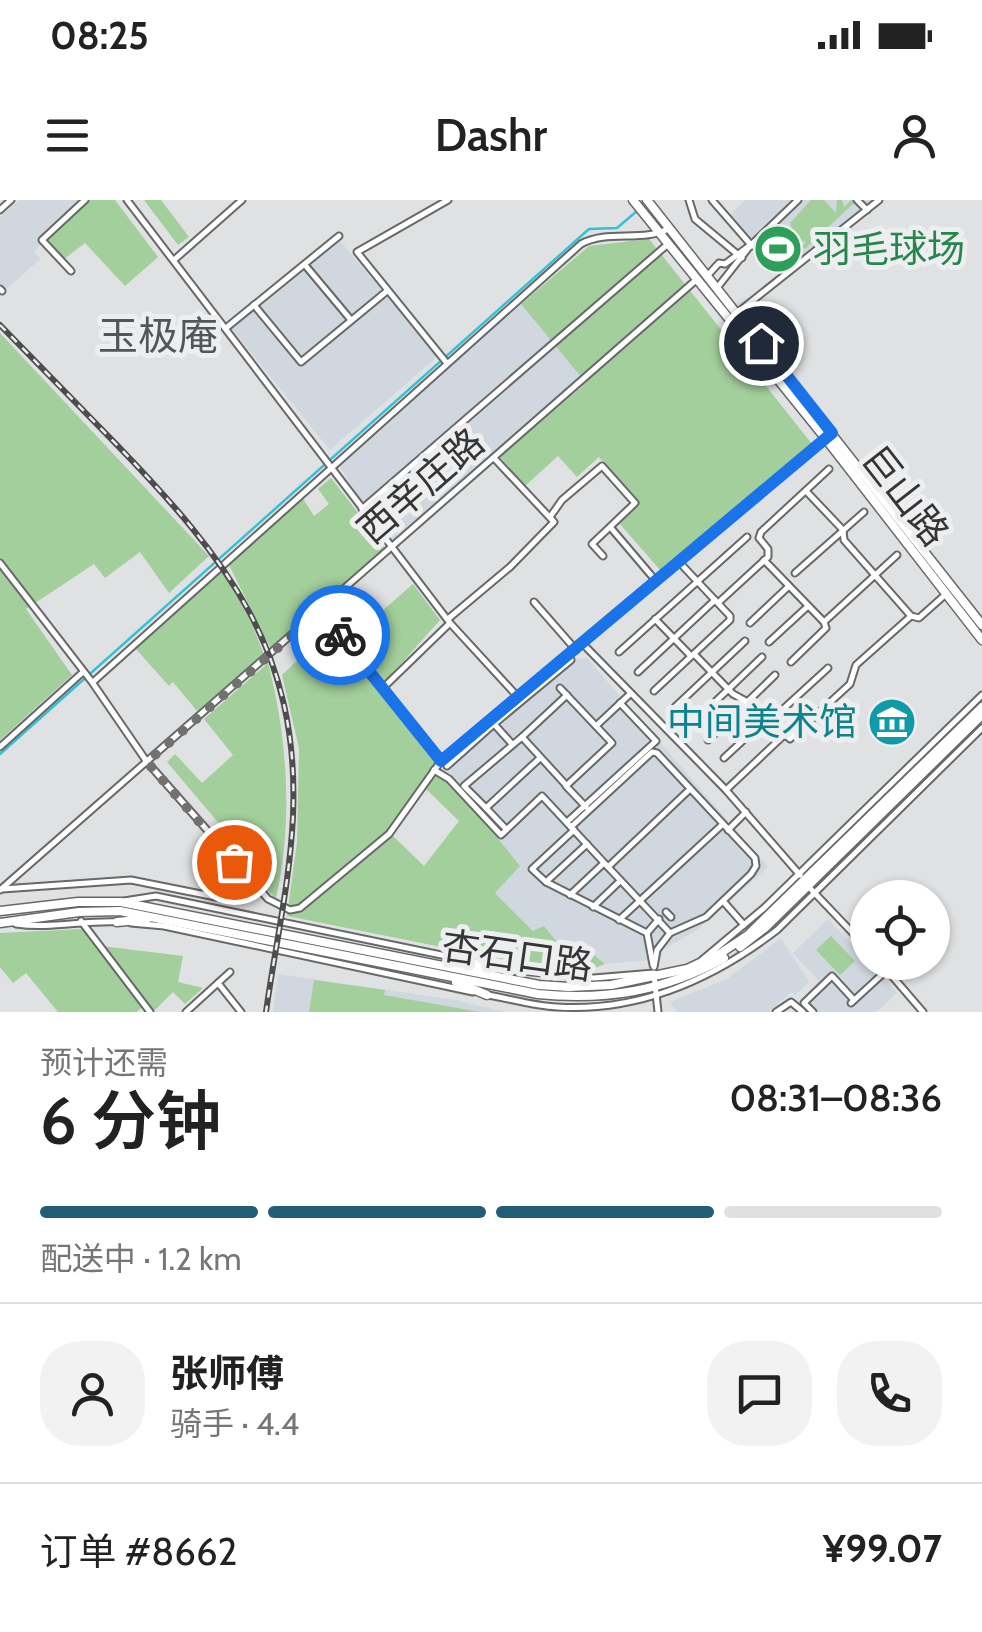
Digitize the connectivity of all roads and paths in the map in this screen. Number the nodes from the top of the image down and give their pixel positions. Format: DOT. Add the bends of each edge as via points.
graph roads {
  1 [pos="11,200"];
  2 [pos="86,200"];
  3 [pos="127,200"];
  4 [pos="242,200"];
  5 [pos="448,200"];
  6 [pos="647,200"];
  7 [pos="689,200"];
  8 [pos="712,200"];
  9 [pos="798,200"];
  10 [pos="857,200"];
  11 [pos="879,200"];
  12 [pos="634,201"];
  13 [pos="0,210"];
  14 [pos="866,210"];
  15 [pos="670,228"];
  16 [pos="660,234"];
  17 [pos="338,236"];
  18 [pos="668,244"];
  19 [pos="752,246"];
  20 [pos="740,256"];
  21 [pos="174,260"];
  22 [pos="304,264"];
  23 [pos="725,264"];
  24 [pos="71,271"];
  25 [pos="732,271"];
  26 [pos="708,275"];
  27 [pos="696,280"];
  28 [pos="717,288"];
  29 [pos="387,290"];
  30 [pos="254,306"];
  31 [pos="737,313"];
  32 [pos="351,320"];
  33 [pos="226,328"];
  34 [pos="447,362"];
  35 [pos="829,436"];
  36 [pos="494,458"];
  37 [pos="332,466"];
  38 [pos="829,470"];
  39 [pos="806,491"];
  40 [pos="362,510"];
  41 [pos="864,512"];
  42 [pos="550,517"];
  43 [pos="612,528"];
  44 [pos="843,530"];
  45 [pos="748,536"];
  46 [pos="393,547"];
  47 [pos="896,555"];
  48 [pos="603,556"];
  49 [pos="764,560"];
  50 [pos="679,562"];
  51 [pos="0,563"];
  52 [pos="795,573"];
  53 [pos="876,574"];
  54 [pos="656,581"];
  55 [pos="698,581"];
  56 [pos="789,586"];
  57 [pos="946,594"];
  58 [pos="534,602"];
  59 [pos="716,602"];
  60 [pos="808,606"];
  61 [pos="320,611"];
  62 [pos="911,616"];
  63 [pos="655,618"];
  64 [pos="449,621"];
  65 [pos="824,622"];
  66 [pos="750,623"];
  67 [pos="982,625"];
  68 [pos="746,640"];
  69 [pos="982,640"];
  70 [pos="769,642"];
  71 [pos="584,644"];
  72 [pos="576,650"];
  73 [pos="619,652"];
  74 [pos="693,655"];
  75 [pos="762,656"];
  76 [pos="571,660"];
  77 [pos="790,662"];
  78 [pos="828,668"];
  79 [pos="83,672"];
  80 [pos="638,672"];
  81 [pos="712,672"];
  82 [pos="775,674"];
  83 [pos="92,682"];
  84 [pos="382,688"];
  85 [pos="560,688"];
  86 [pos="728,690"];
  87 [pos="654,691"];
  88 [pos="630,694"];
  89 [pos="982,694"];
  90 [pos="567,695"];
  91 [pos="518,698"];
  92 [pos="746,702"];
  93 [pos="620,703"];
  94 [pos="982,706"];
  95 [pos="675,707"];
  96 [pos="982,715"];
  97 [pos="768,720"];
  98 [pos="498,724"];
  99 [pos="691,725"];
  100 [pos="596,726"];
  101 [pos="982,728"];
  102 [pos="784,736"];
  103 [pos="522,737"];
  104 [pos="708,740"];
  105 [pos="512,744"];
  106 [pos="0,746"];
  107 [pos="540,758"];
  108 [pos="724,758"];
  109 [pos="147,762"];
  110 [pos="444,764"];
  111 [pos="434,770"];
  112 [pos="566,786"];
  113 [pos="689,790"];
  114 [pos="726,790"];
  115 [pos="895,802"];
  116 [pos="486,808"];
  117 [pos="587,808"];
  118 [pos="746,812"];
  119 [pos="571,826"];
  120 [pos="725,827"];
  121 [pos="507,830"];
  122 [pos="587,844"];
  123 [pos="606,865"];
  124 [pos="621,880"];
  125 [pos="546,882"];
  126 [pos="807,884"];
  127 [pos="256,886"];
  128 [pos="0,889"];
  129 [pos="570,895"];
  130 [pos="640,900"];
  131 [pos="723,901"];
  132 [pos="121,902"];
  133 [pos="593,906"];
  134 [pos="0,911"];
  135 [pos="163,917"];
  136 [pos="659,919"];
  137 [pos="620,920"];
  138 [pos="81,921"];
  139 [pos="116,922"];
  140 [pos="4,923"];
  141 [pos="747,929"];
  142 [pos="850,930"];
  143 [pos="647,933"];
  144 [pos="670,933"];
  145 [pos="438,963"];
  146 [pos="513,970"];
  147 [pos="230,972"];
  148 [pos="443,976"];
  149 [pos="655,980"];
  150 [pos="875,980"];
  151 [pos="895,980"];
  152 [pos="218,983"];
  153 [pos="487,995"];
  154 [pos="555,1010"];
  155 [pos="150,1012"];
  156 [pos="186,1012"];
  157 [pos="240,1012"];
  158 [pos="658,1012"];
  159 [pos="776,1012"];
  160 [pos="803,1012"];
  161 [pos="813,1012"];
  162 [pos="923,1012"];
  1 -- 13 [label="street"];
  2 -- 24 [label="street" via="42,240"];
  3 -- 21 [label="street"];
  4 -- 21 [label="street"];
  5 -- 29 [label="street" via="357,252"];
  6 -- 15 [label="main road, 巨山路"];
  7 -- 20 [label="street" via="695,219"];
  8 -- 19 [label="street"];
  9 -- 19 [label="street"];
  10 -- 14 [label="street"];
  11 -- 14 [label="street"];
  12 -- 16 [label="main road, 巨山路"];
  14 -- 31 [label="street"];
  15 -- 16 [label="street"];
  15 -- 26 [label="main road, 巨山路"];
  16 -- 18 [label="main road, 巨山路"];
  16 -- 34 [label="street" via="587,240"];
  17 -- 22 [label="street"];
  18 -- 27 [label="main road, 巨山路"];
  18 -- 40 [label="street"];
  19 -- 20 [label="street"];
  20 -- 23 [label="street"];
  20 -- 25 [label="street"];
  21 -- 33 [label="street"];
  22 -- 30 [label="street"];
  22 -- 32 [label="street"];
  23 -- 25 [label="street"];
  23 -- 26 [label="street"];
  25 -- 28 [label="street"];
  26 -- 28 [label="main road, 巨山路"];
  27 -- 35 [label="main road, 巨山路"];
  27 -- 36 [label="street, 西辛庄路"];
  28 -- 31 [label="main road, 巨山路"];
  29 -- 32 [label="street"];
  29 -- 34 [label="street"];
  30 -- 32 [label="street" via="301,362"];
  30 -- 33 [label="street"];
  31 -- 35 [label="main road, 巨山路"];
  33 -- 37 [label="street"];
  34 -- 37 [label="street"];
  35 -- 50 [label="street"];
  35 -- 57 [label="main road, 巨山路"];
  35 -- 67 [label="main road, 巨山路"];
  36 -- 42 [label="street"];
  36 -- 46 [label="street, 西辛庄路"];
  37 -- 40 [label="street"];
  37 -- 83 [label="street"];
  38 -- 39 [label="street"];
  39 -- 44 [label="street"];
  39 -- 49 [label="street" via="760,534 769,552"];
  40 -- 46 [label="street"];
  41 -- 44 [label="street"];
  42 -- 43 [label="street" via="602,466 636,503"];
  42 -- 64 [label="street" via="554,522 510,568"];
  43 -- 48 [label="street" via="592,544"];
  43 -- 54 [label="street"];
  44 -- 52 [label="street"];
  44 -- 53 [label="street" via="844,540"];
  45 -- 55 [label="street"];
  46 -- 61 [label="street, 西辛庄路"];
  46 -- 64 [label="street"];
  47 -- 53 [label="street"];
  49 -- 56 [label="street"];
  49 -- 59 [label="street"];
  50 -- 54 [label="street"];
  50 -- 55 [label="street"];
  51 -- 79 [label="street"];
  53 -- 62 [label="street"];
  53 -- 65 [label="street"];
  54 -- 71 [label="street"];
  55 -- 59 [label="street"];
  55 -- 63 [label="street"];
  56 -- 60 [label="street"];
  56 -- 66 [label="street"];
  57 -- 62 [label="street" via="920,618"];
  57 -- 69 [label="main road, 巨山路"];
  58 -- 72 [label="street"];
  59 -- 74 [label="street" via="730,620"];
  59 -- 80 [label="street"];
  60 -- 65 [label="street"];
  60 -- 70 [label="street"];
  61 -- 84 [label="street"];
  61 -- 109 [label="street, 西辛庄路"];
  62 -- 102 [label="street" via="856,665 844,689 790,740"];
  63 -- 73 [label="street"];
  63 -- 74 [label="street"];
  64 -- 84 [label="street"];
  64 -- 91 [label="street"];
  65 -- 77 [label="street" via="826,628"];
  68 -- 81 [label="street"];
  71 -- 72 [label="street"];
  71 -- 88 [label="street"];
  72 -- 91 [label="street"];
  74 -- 81 [label="street"];
  74 -- 87 [label="street"];
  75 -- 86 [label="street"];
  76 -- 98 [label="street"];
  78 -- 97 [label="street"];
  79 -- 83 [label="street"];
  79 -- 106 [label="street"];
  81 -- 86 [label="street"];
  81 -- 95 [label="street"];
  82 -- 92 [label="street"];
  83 -- 109 [label="street"];
  84 -- 110 [label="street"];
  85 -- 90 [label="street"];
  86 -- 92 [label="street"];
  86 -- 99 [label="street"];
  88 -- 93 [label="street"];
  88 -- 114 [label="street"];
  89 -- 126 [label="street, 杏石口路"];
  90 -- 100 [label="street"];
  90 -- 103 [label="street"];
  91 -- 110 [label="street"];
  92 -- 97 [label="street"];
  92 -- 104 [label="street"];
  93 -- 100 [label="street"];
  93 -- 117 [label="street" via="656,741"];
  94 -- 115 [label="main road, 杏石口路"];
  96 -- 115 [label="main road, 杏石口路"];
  97 -- 102 [label="street"];
  97 -- 108 [label="street"];
  98 -- 105 [label="street"];
  98 -- 110 [label="street"];
  100 -- 112 [label="street" via="613,745"];
  101 -- 115 [label="street, 杏石口路"];
  102 -- 114 [label="street"];
  103 -- 105 [label="street"];
  103 -- 107 [label="street"];
  105 -- 116 [label="street" via="464,786"];
  107 -- 112 [label="street"];
  107 -- 116 [label="street"];
  109 -- 127 [label="street"];
  109 -- 128 [label="street, 西辛庄路"];
  110 -- 111 [label="street"];
  111 -- 121 [label="street" via="501,835"];
  111 -- 127 [label="street" via="389,834 300,908 290,910"];
  112 -- 117 [label="street"];
  113 -- 117 [label="street" via="652,752"];
  113 -- 120 [label="street"];
  113 -- 123 [label="street"];
  114 -- 118 [label="street"];
  115 -- 126 [label="main road, 杏石口路"];
  116 -- 121 [label="street"];
  117 -- 119 [label="street"];
  118 -- 120 [label="street"];
  118 -- 126 [label="street"];
  119 -- 121 [label="street" via="542,796"];
  119 -- 122 [label="street"];
  119 -- 125 [label="street" via="532,869"];
  120 -- 130 [label="street"];
  120 -- 131 [label="street" via="756,866"];
  122 -- 123 [label="street"];
  122 -- 125 [label="street"];
  123 -- 124 [label="street"];
  123 -- 129 [label="street"];
  124 -- 130 [label="street"];
  124 -- 133 [label="street"];
  125 -- 129 [label="street"];
  126 -- 141 [label="main road, 杏石口路"];
  126 -- 142 [label="street"];
  126 -- 149 [label="main road, 杏石口路" via="736,950 711,965"];
  127 -- 128 [label="street" via="226,899 131,880"];
  129 -- 133 [label="street"];
  130 -- 136 [label="street"];
  130 -- 137 [label="street"];
  131 -- 141 [label="street"];
  131 -- 144 [label="street" via="698,923"];
  132 -- 134 [label="main road, 杏石口路"];
  132 -- 145 [label="main road, 杏石口路"];
  132 -- 146 [label="street" via="156,896"];
  133 -- 137 [label="street"];
  135 -- 139 [label="main road"];
  135 -- 140 [label="main road, 杏石口路" via="78,912"];
  135 -- 148 [label="main road, 杏石口路"];
  136 -- 143 [label="street"];
  136 -- 144 [label="street"];
  137 -- 143 [label="street"];
  138 -- 139 [label="street, 杏石口路"];
  138 -- 140 [label="street, 杏石口路"];
  138 -- 155 [label="street"];
  139 -- 153 [label="street, 杏石口路" via="164,926"];
  141 -- 149 [label="main road, 杏石口路" via="721,953"];
  143 -- 149 [label="street"];
  144 -- 149 [label="street" via="656,950"];
  145 -- 146 [label="main road"];
  145 -- 149 [label="main road, 杏石口路" via="569,988"];
  146 -- 149 [label="street"];
  147 -- 152 [label="street"];
  148 -- 149 [label="main road, 杏石口路" via="570,997 614,996"];
  148 -- 153 [label="main road"];
  149 -- 154 [label="street, 杏石口路" via="616,1006"];
  149 -- 158 [label="street"];
  150 -- 161 [label="street" via="852,1001 832,976 804,1003"];
  151 -- 162 [label="street"];
  152 -- 156 [label="street"];
  152 -- 157 [label="street"];
  153 -- 154 [label="street, 杏石口路"];
  159 -- 160 [label="street" via="791,1002"];
}
